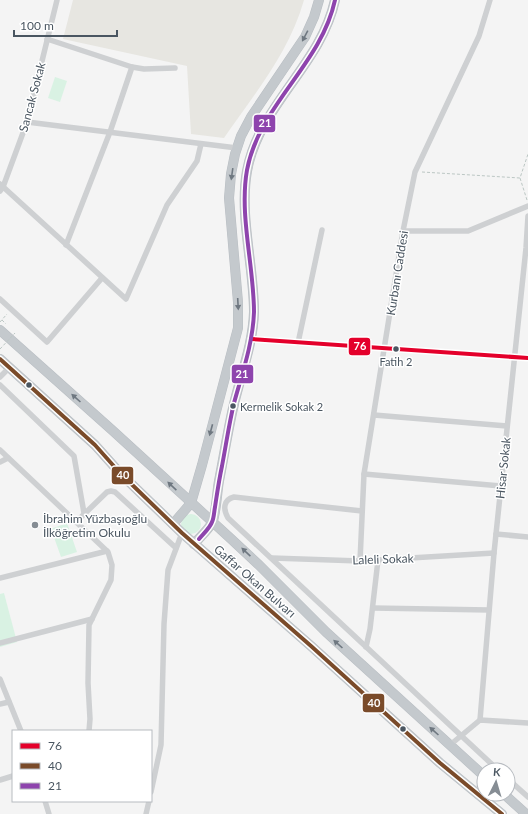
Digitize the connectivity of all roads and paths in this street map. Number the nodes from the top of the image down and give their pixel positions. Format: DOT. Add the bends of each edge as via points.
graph roads {
  1 [pos="57,0"];
  2 [pos="319,0"];
  3 [pos="335,0"];
  4 [pos="490,0"];
  5 [pos="48,39"];
  6 [pos="132,67"];
  7 [pos="175,68"];
  8 [pos="27,122"];
  9 [pos="110,132"];
  10 [pos="200,144"];
  11 [pos="237,148"];
  12 [pos="528,154"];
  13 [pos="415,172"];
  14 [pos="520,178"];
  15 [pos="1,187"];
  16 [pos="528,205"];
  17 [pos="528,216"];
  18 [pos="322,230"];
  19 [pos="403,231"];
  20 [pos="66,245"];
  21 [pos="102,278"];
  22 [pos="0,299"];
  23 [pos="11,309"];
  24 [pos="0,322"];
  25 [pos="0,330"];
  26 [pos="15,332"];
  27 [pos="251,339"];
  28 [pos="298,343"];
  29 [pos="0,349"];
  30 [pos="385,349"];
  31 [pos="515,357"];
  32 [pos="528,358"];
  33 [pos="0,359"];
  34 [pos="9,368"];
  35 [pos="0,377"];
  36 [pos="0,384"];
  37 [pos="374,415"];
  38 [pos="507,426"];
  39 [pos="0,450"];
  40 [pos="8,458"];
  41 [pos="0,462"];
  42 [pos="364,474"];
  43 [pos="501,486"];
  44 [pos="190,503"];
  45 [pos="362,511"];
  46 [pos="84,513"];
  47 [pos="76,522"];
  48 [pos="213,522"];
  49 [pos="173,524"];
  50 [pos="182,533"];
  51 [pos="496,534"];
  52 [pos="528,537"];
  53 [pos="194,544"];
  54 [pos="176,548"];
  55 [pos="107,551"];
  56 [pos="494,553"];
  57 [pos="272,558"];
  58 [pos="378,560"];
  59 [pos="360,561"];
  60 [pos="0,578"];
  61 [pos="373,608"];
  62 [pos="489,610"];
  63 [pos="92,619"];
  64 [pos="0,643"];
  65 [pos="366,647"];
  66 [pos="0,679"];
  67 [pos="9,702"];
  68 [pos="0,704"];
  69 [pos="480,720"];
  70 [pos="528,723"];
  71 [pos="21,730"];
  72 [pos="88,730"];
  73 [pos="461,736"];
  74 [pos="450,745"];
  75 [pos="489,762"];
  76 [pos="476,769"];
  77 [pos="12,776"];
  78 [pos="0,780"];
  79 [pos="152,787"];
  80 [pos="516,787"];
  81 [pos="528,798"];
  82 [pos="45,802"];
  83 [pos="149,802"];
  84 [pos="513,802"];
  85 [pos="49,814"];
  86 [pos="146,814"];
  87 [pos="502,814"];
  88 [pos="526,814"];
  1 -- 5 [label="street, Sancak Sokak"];
  2 -- 11 [label="highway, one-way" via="305,37 251,117"];
  3 -- 27 [label="highway" via="329,23 321,39 265,122 249,161 244,193 254,311"];
  4 -- 13 [label="street, Kurbanı Caddesi" via="479,36"];
  5 -- 6 [label="street"];
  5 -- 8 [label="street, Sancak Sokak"];
  6 -- 7 [label="street"];
  6 -- 9 [label="street"];
  8 -- 9 [label="street"];
  8 -- 15 [label="street, Sancak Sokak"];
  9 -- 10 [label="street"];
  9 -- 20 [label="street"];
  10 -- 11 [label="street"];
  10 -- 21 [label="street" via="197,161 168,205 126,299"];
  11 -- 44 [label="highway, one-way" via="229,198 238,328"];
  12 -- 14 [label="path"];
  13 -- 14 [label="path"];
  13 -- 19 [label="street, Kurbanı Caddesi"];
  14 -- 16 [label="path"];
  15 -- 20 [label="street"];
  16 -- 19 [label="street" via="468,231"];
  17 -- 31 [label="street, Hisar Sokak"];
  18 -- 28 [label="street"];
  19 -- 30 [label="street, Kurbanı Caddesi"];
  20 -- 21 [label="street"];
  21 -- 23 [label="street" via="47,342"];
  22 -- 23 [label="street"];
  23 -- 24 [label="path"];
  44 -- 25 [label="highway, Gaffar Okan Bulvarı, one-way"];
  26 -- 29 [label="path, bridge"];
  27 -- 28 [label="street"];
  27 -- 48 [label="highway" via="234,406"];
  28 -- 30 [label="street"];
  30 -- 31 [label="street"];
  30 -- 37 [label="street, Kurbanı Caddesi"];
  31 -- 32 [label="street"];
  31 -- 38 [label="street, Hisar Sokak"];
  33 -- 34 [label="highway, Gaffar Okan Bulvarı"];
  34 -- 35 [label="street"];
  34 -- 49 [label="highway, Gaffar Okan Bulvarı" via="95,445"];
  36 -- 46 [label="street" via="74,456"];
  37 -- 38 [label="street"];
  37 -- 42 [label="street, Kurbanı Caddesi"];
  38 -- 43 [label="street, Hisar Sokak"];
  39 -- 40 [label="street"];
  40 -- 41 [label="street"];
  40 -- 47 [label="street"];
  42 -- 43 [label="street"];
  42 -- 45 [label="street, Kurbanı Caddesi"];
  43 -- 51 [label="street, Hisar Sokak"];
  44 -- 48 [label="highway, Gaffar Okan Bulvarı"];
  44 -- 49 [label="highway"];
  45 -- 57 [label="street" via="234,498 225,502 228,518"];
  45 -- 59 [label="street, Kurbanı Caddesi"];
  46 -- 47 [label="street"];
  46 -- 54 [label="street" via="106,492 115,492"];
  47 -- 55 [label="street"];
  48 -- 53 [label="highway"];
  74 -- 48 [label="highway, Gaffar Okan Bulvarı, one-way" via="326,632"];
  49 -- 50 [label="highway, Gaffar Okan Bulvarı"];
  50 -- 53 [label="highway, Gaffar Okan Bulvarı"];
  50 -- 54 [label="street"];
  51 -- 52 [label="street"];
  51 -- 56 [label="street, Hisar Sokak"];
  53 -- 87 [label="highway, Gaffar Okan Bulvarı"];
  54 -- 79 [label="street" via="168,570 161,745"];
  55 -- 60 [label="street"];
  55 -- 63 [label="street" via="112,575"];
  56 -- 58 [label="street, Laleli Sokak"];
  56 -- 62 [label="street, Hisar Sokak"];
  57 -- 59 [label="street, Laleli Sokak"];
  57 -- 65 [label="street"];
  58 -- 59 [label="street, Laleli Sokak"];
  58 -- 61 [label="street"];
  61 -- 62 [label="street"];
  61 -- 65 [label="street"];
  62 -- 69 [label="street, Hisar Sokak"];
  63 -- 64 [label="street"];
  63 -- 72 [label="street" via="89,625 88,645"];
  65 -- 73 [label="street"];
  66 -- 67 [label="street"];
  67 -- 68 [label="street"];
  67 -- 71 [label="street"];
  69 -- 70 [label="street"];
  69 -- 73 [label="street"];
  73 -- 74 [label="street"];
  73 -- 75 [label="street"];
  74 -- 76 [label="highway, Gaffar Okan Bulvarı"];
  77 -- 78 [label="street"];
  80 -- 81 [label="street"];
  82 -- 85 [label="street"];
  83 -- 86 [label="street"];
  84 -- 88 [label="highway"];
}
